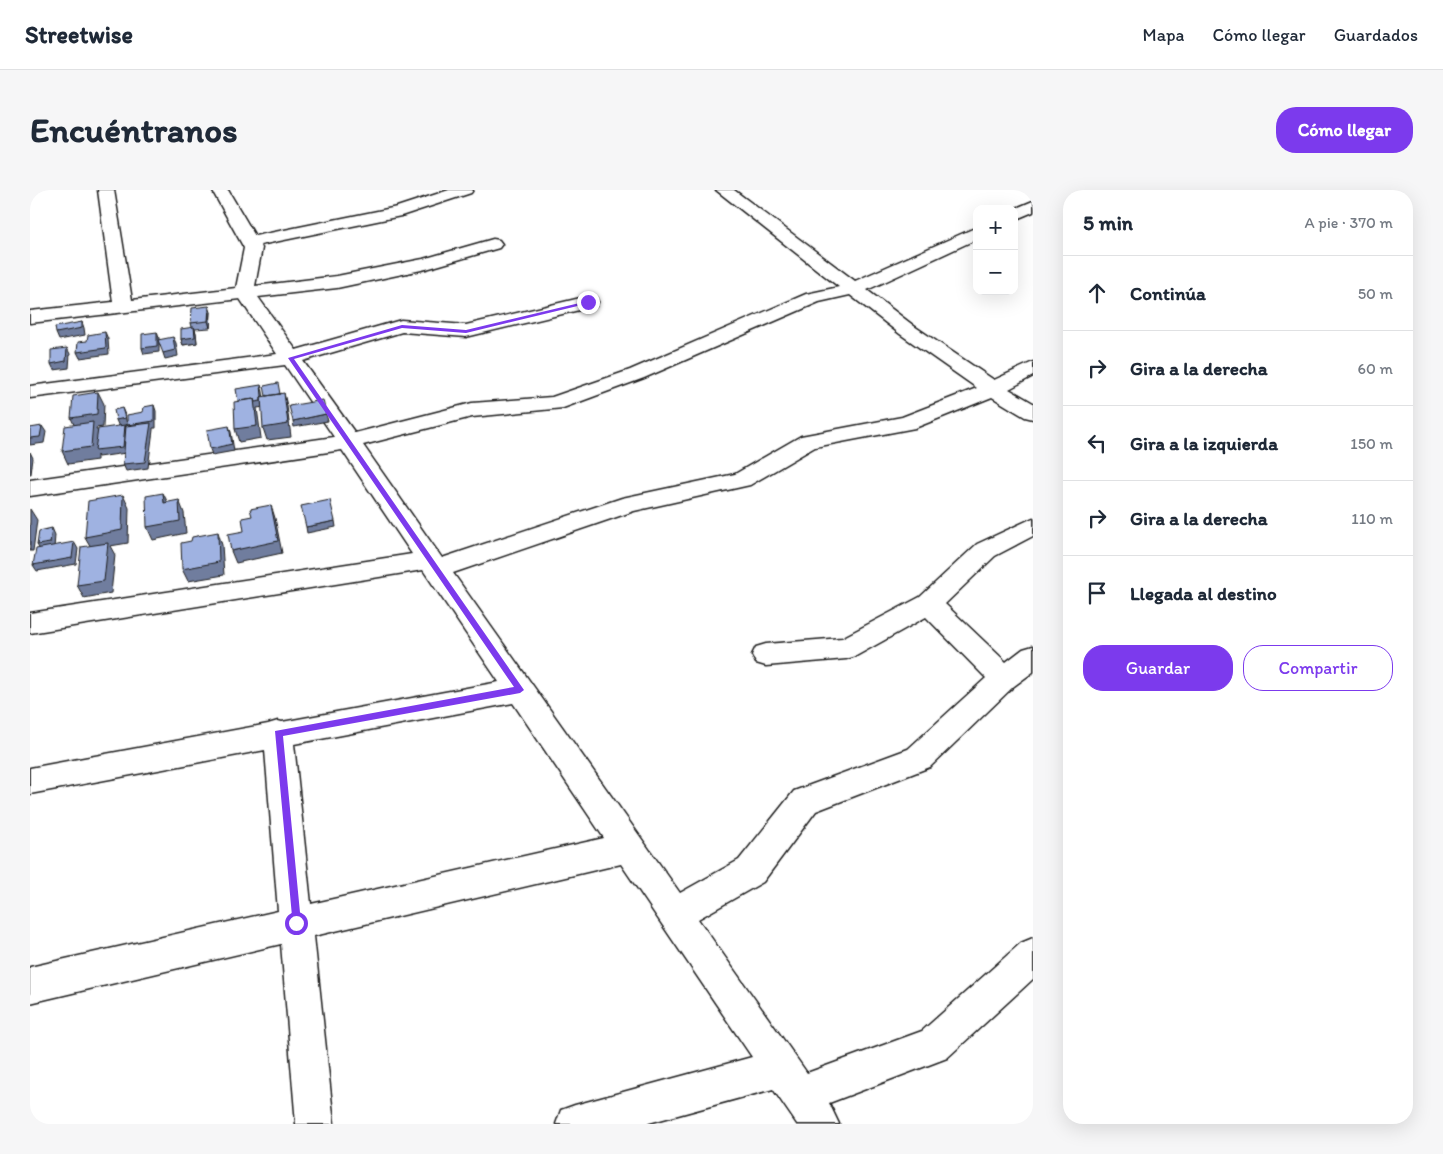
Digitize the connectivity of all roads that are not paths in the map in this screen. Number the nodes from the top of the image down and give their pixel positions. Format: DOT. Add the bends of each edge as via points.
graph roads {
  1 [pos="106,190"];
  2 [pos="220,190"];
  3 [pos="465,190"];
  4 [pos="724,190"];
  5 [pos="362,205"];
  6 [pos="1033,206"];
  7 [pos="1018,213"];
  8 [pos="973,234"];
  9 [pos="248,238"];
  10 [pos="493,244"];
  11 [pos="854,289"];
  12 [pos="245,292"];
  13 [pos="588,302"];
  14 [pos="123,306"];
  15 [pos="30,317"];
  16 [pos="291,358"];
  17 [pos="1033,368"];
  18 [pos="993,389"];
  19 [pos="30,392"];
  20 [pos="1033,412"];
  21 [pos="349,442"];
  22 [pos="30,488"];
  23 [pos="1033,526"];
  24 [pos="433,564"];
  25 [pos="929,604"];
  26 [pos="30,623"];
  27 [pos="766,655"];
  28 [pos="1033,657"];
  29 [pos="1004,678"];
  30 [pos="520,690"];
  31 [pos="278,733"];
  32 [pos="30,781"];
  33 [pos="629,847"];
  34 [pos="675,914"];
  35 [pos="296,923"];
  36 [pos="1033,955"];
  37 [pos="30,985"];
  38 [pos="791,1082"];
  39 [pos="315,1124"];
  40 [pos="575,1124"];
  41 [pos="820,1124"];
  1 -- 14 [label="street"];
  2 -- 9 [label="street"];
  3 -- 9 [label="street" via="401,211"];
  4 -- 11 [label="street"];
  5 -- 9 [label="street"];
  6 -- 7 [label="street"];
  8 -- 11 [label="street"];
  9 -- 12 [label="street" via="253,248"];
  10 -- 12 [label="street" via="426,264 346,280"];
  11 -- 18 [label="street"];
  11 -- 21 [label="street" via="813,298 637,374 555,403 472,410"];
  12 -- 14 [label="street"];
  12 -- 16 [label="street"];
  13 -- 16 [label="street" via="466,331 402,326"];
  14 -- 15 [label="street"];
  16 -- 19 [label="street"];
  16 -- 21 [label="street"];
  17 -- 18 [label="street"];
  18 -- 20 [label="street"];
  18 -- 24 [label="street" via="907,423 809,441 742,480 630,504"];
  21 -- 22 [label="street"];
  21 -- 24 [label="street"];
  23 -- 25 [label="street" via="986,550"];
  24 -- 26 [label="street"];
  24 -- 30 [label="street"];
  25 -- 27 [label="street" via="846,648"];
  25 -- 29 [label="street"];
  28 -- 29 [label="street"];
  29 -- 34 [label="street" via="919,758 805,801 751,871"];
  30 -- 31 [label="street"];
  30 -- 33 [label="street"];
  31 -- 32 [label="street"];
  31 -- 35 [label="street"];
  33 -- 34 [label="street"];
  33 -- 35 [label="street"];
  34 -- 38 [label="street"];
  35 -- 37 [label="street"];
  35 -- 39 [label="street"];
  36 -- 38 [label="street" via="934,1045"];
  38 -- 40 [label="street"];
  38 -- 41 [label="street"];
}
